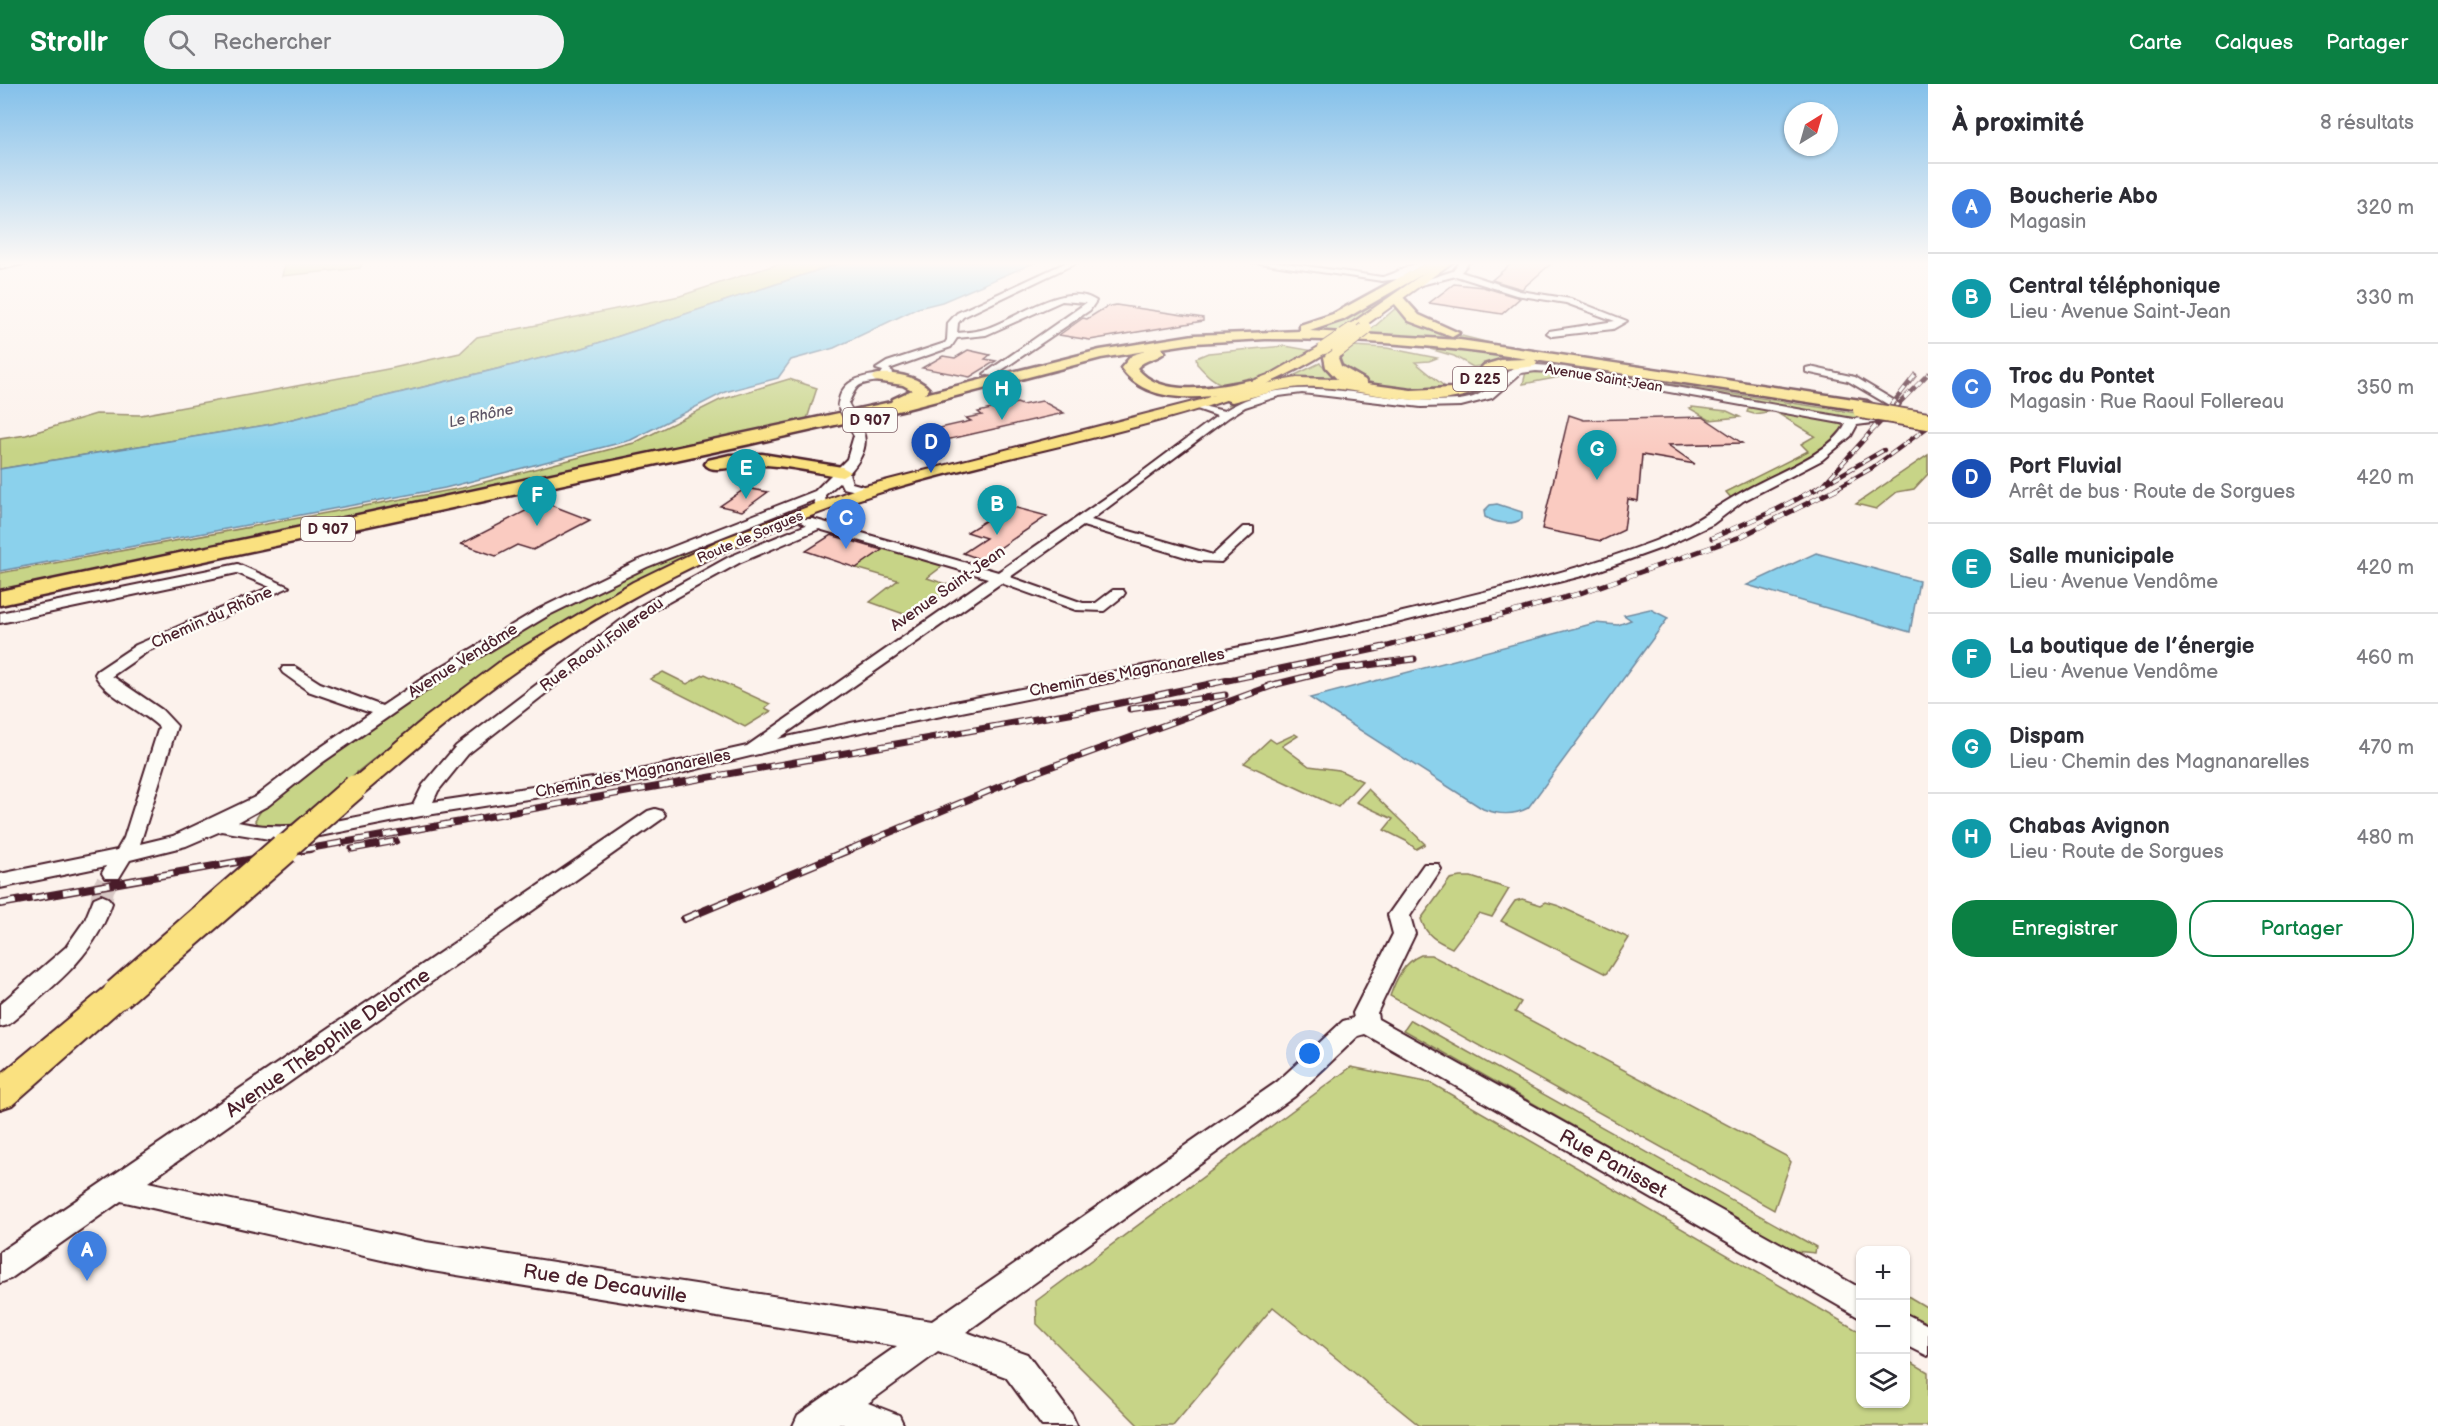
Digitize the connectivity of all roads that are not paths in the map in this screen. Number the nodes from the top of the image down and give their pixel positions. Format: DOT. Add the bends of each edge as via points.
graph roads {
  1 [pos="953,325"];
  2 [pos="1002,325"];
  3 [pos="1063,325"];
  4 [pos="1319,325"];
  5 [pos="1366,325"];
  6 [pos="1431,325"];
  7 [pos="1615,325"];
  8 [pos="1552,333"];
  9 [pos="952,336"];
  10 [pos="1289,339"];
  11 [pos="1161,343"];
  12 [pos="1331,349"];
  13 [pos="1067,362"];
  14 [pos="1810,369"];
  15 [pos="1654,372"];
  16 [pos="879,374"];
  17 [pos="989,374"];
  18 [pos="1272,380"];
  19 [pos="1695,384"];
  20 [pos="1232,397"];
  21 [pos="1198,406"];
  22 [pos="1860,412"];
  23 [pos="1225,415"];
  24 [pos="1928,415"];
  25 [pos="1928,421"];
  26 [pos="862,428"];
  27 [pos="750,439"];
  28 [pos="847,472"];
  29 [pos="866,491"];
  30 [pos="822,503"];
  31 [pos="447,512"];
  32 [pos="1081,521"];
  33 [pos="1248,530"];
  34 [pos="998,577"];
  35 [pos="1118,593"];
  36 [pos="0,598"];
  37 [pos="0,608"];
  38 [pos="0,618"];
  39 [pos="289,670"];
  40 [pos="383,712"];
  41 [pos="750,751"];
  42 [pos="420,810"];
  43 [pos="655,815"];
  44 [pos="219,824"];
  45 [pos="123,855"];
  46 [pos="1431,869"];
  47 [pos="111,873"];
  48 [pos="0,881"];
  49 [pos="100,903"];
  50 [pos="0,1018"];
  51 [pos="1367,1024"];
  52 [pos="0,1095"];
  53 [pos="119,1188"];
  54 [pos="0,1269"];
  55 [pos="1856,1302"];
  56 [pos="1910,1332"];
  57 [pos="937,1337"];
  58 [pos="1928,1341"];
  59 [pos="838,1407"];
  60 [pos="809,1426"];
  61 [pos="888,1426"];
  62 [pos="1061,1426"];
  1 -- 9 [label="street"];
  2 -- 9 [label="street" via="983,333"];
  3 -- 17 [label="street"];
  4 -- 11 [label="highway, D 907"];
  5 -- 12 [label="highway, bridge"];
  6 -- 15 [label="highway, D 225" via="1513,347"];
  7 -- 8 [label="street"];
  9 -- 16 [label="street" via="948,345"];
  10 -- 12 [label="highway, D 907" via="1400,346 1459,362 1469,377 1450,388 1419,392 1386,389 1338,373 1332,365"];
  10 -- 18 [label="highway, D 907" via="1160,351 1137,358 1129,368 1138,379 1174,390 1216,392"];
  10 -- 19 [label="highway, D 225" via="1458,348"];
  10 -- 26 [label="highway, D 907" via="1213,342 1125,355"];
  11 -- 13 [label="highway, D 907"];
  11 -- 15 [label="highway, D 225" via="1265,335 1383,337 1494,348"];
  12 -- 18 [label="main road, Route de Sorgues"];
  13 -- 16 [label="highway" via="964,384"];
  13 -- 27 [label="highway, D 907"];
  14 -- 22 [label="street" via="1851,379 1895,404 1884,419"];
  15 -- 22 [label="highway, D 225"];
  16 -- 26 [label="street, bridge" via="847,390 843,405"];
  16 -- 27 [label="highway" via="914,383 920,392 903,401"];
  18 -- 20 [label="main road, Route de Sorgues"];
  19 -- 20 [label="highway, D 225" via="1519,363 1495,366 1471,387 1446,394 1397,394 1307,382 1286,383"];
  19 -- 22 [label="highway, D 225"];
  20 -- 21 [label="main road, Route de Sorgues"];
  21 -- 23 [label="street"];
  21 -- 29 [label="main road, Route de Sorgues"];
  22 -- 23 [label="street, Avenue Saint-Jean" via="1536,368 1518,370 1488,396 1461,403 1421,404 1302,390 1277,393"];
  22 -- 24 [label="highway, D 225"];
  22 -- 25 [label="highway, D 225, bridge"];
  22 -- 41 [label="street, Chemin des Magnanarelles" via="1847,434 1818,458 1662,543 1581,572 1365,626"];
  23 -- 32 [label="street, Avenue Saint-Jean"];
  26 -- 28 [label="street" via="859,449"];
  26 -- 28 [label="highway" via="807,439 794,450 812,462"];
  26 -- 31 [label="highway, D 907"];
  27 -- 36 [label="highway, D 907"];
  28 -- 29 [label="street"];
  28 -- 30 [label="street"];
  28 -- 31 [label="highway" via="771,459 731,460 594,490"];
  29 -- 30 [label="main road, Route de Sorgues"];
  30 -- 34 [label="street"];
  30 -- 40 [label="street, Avenue Vendôme" via="604,581 488,645"];
  30 -- 42 [label="street, Rue Raoul Follereau" via="734,560 642,611 462,750 430,789"];
  30 -- 52 [label="main road, Route de Sorgues, bridge" via="684,565 513,663 355,787"];
  31 -- 37 [label="highway, D 907"];
  32 -- 33 [label="street" via="1216,559"];
  32 -- 34 [label="street, Avenue Saint-Jean"];
  34 -- 35 [label="street" via="1091,609 1099,608"];
  34 -- 41 [label="street, Avenue Saint-Jean"];
  38 -- 45 [label="street, Chemin du Rhône" via="238,568 282,587 142,648 103,674 105,680 168,726 134,838"];
  39 -- 40 [label="street" via="314,687"];
  40 -- 44 [label="street, Avenue Vendôme" via="262,801"];
  41 -- 42 [label="street, Chemin des Magnanarelles" via="693,766"];
  42 -- 44 [label="street, Chemin des Magnanarelles" via="344,827 273,832 237,830"];
  43 -- 53 [label="street, Avenue Théophile Delorme"];
  44 -- 45 [label="street, Avenue Vendôme" via="179,841"];
  45 -- 47 [label="street, Chemin du Rhône"];
  45 -- 48 [label="street, Avenue Vendôme"];
  46 -- 51 [label="street" via="1399,915 1404,934 1365,1013"];
  49 -- 50 [label="street" via="98,918 82,943"];
  51 -- 55 [label="street, Rue Panisset"];
  51 -- 57 [label="street" via="1351,1028 1286,1089"];
  53 -- 54 [label="street, Avenue Théophile Delorme"];
  53 -- 57 [label="street, Rue de Decauville" via="426,1256"];
  56 -- 58 [label="street"];
  57 -- 59 [label="street"];
  57 -- 62 [label="street, Rue de Decauville" via="1016,1365"];
  59 -- 60 [label="street"];
  59 -- 61 [label="street"];
}
